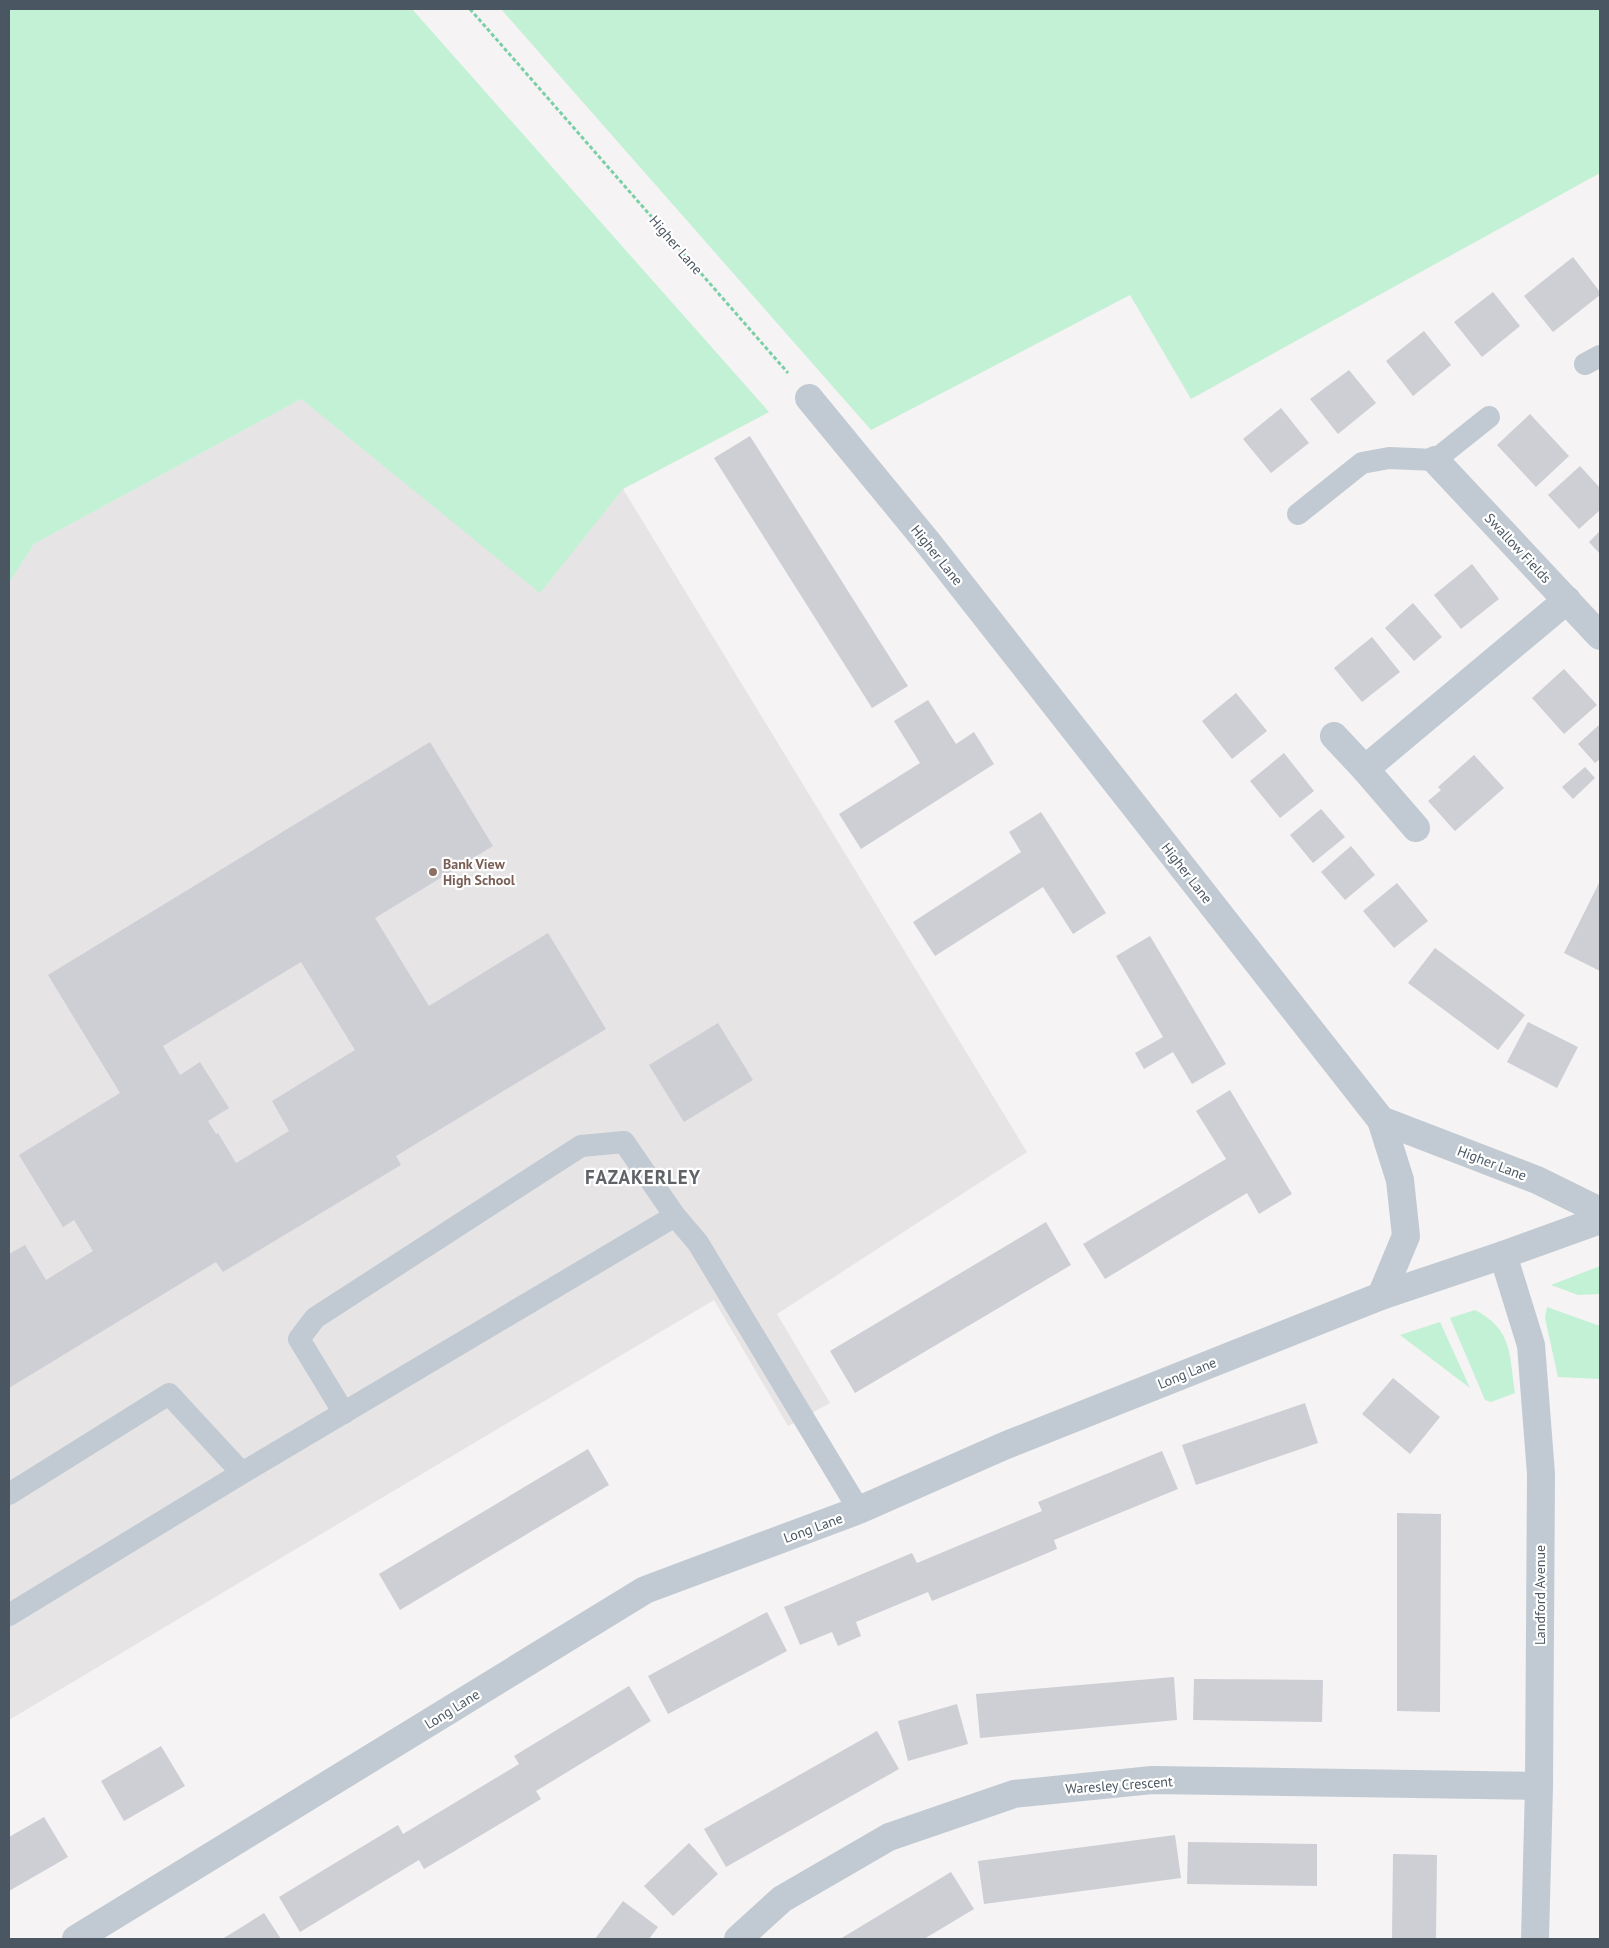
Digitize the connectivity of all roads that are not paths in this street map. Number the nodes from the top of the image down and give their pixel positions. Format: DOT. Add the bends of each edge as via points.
graph roads {
  1 [pos="809,398"];
  2 [pos="1489,417"];
  3 [pos="1435,460"];
  4 [pos="1298,514"];
  5 [pos="1567,600"];
  6 [pos="1600,636"];
  7 [pos="1334,736"];
  8 [pos="1365,769"];
  9 [pos="1416,828"];
  10 [pos="1381,1120"];
  11 [pos="1600,1211"];
  12 [pos="675,1216"];
  13 [pos="1600,1220"];
  14 [pos="1503,1255"];
  15 [pos="1381,1296"];
  16 [pos="344,1413"];
  17 [pos="242,1472"];
  18 [pos="9,1494"];
  19 [pos="859,1510"];
  20 [pos="9,1615"];
  21 [pos="1539,1786"];
  22 [pos="76,1939"];
  23 [pos="738,1939"];
  24 [pos="1535,1939"];
  1 -- 10 [label="street, Higher Lane" via="929,544"];
  2 -- 3 [label="lane"];
  3 -- 4 [label="lane" via="1389,458 1362,463"];
  3 -- 5 [label="street, Swallow Fields"];
  5 -- 6 [label="street, Swallow Fields"];
  5 -- 8 [label="street"];
  7 -- 8 [label="street"];
  8 -- 9 [label="street"];
  10 -- 11 [label="street, Higher Lane" via="1537,1180"];
  10 -- 15 [label="street, Higher Lane" via="1400,1180 1406,1236"];
  12 -- 16 [label="lane"];
  12 -- 16 [label="lane" via="624,1142 582,1146 315,1318 299,1339"];
  12 -- 19 [label="lane" via="698,1243"];
  13 -- 14 [label="street, Long Lane"];
  14 -- 15 [label="street, Long Lane"];
  14 -- 21 [label="street, Landford Avenue" via="1531,1345 1541,1474"];
  15 -- 19 [label="street, Long Lane" via="1004,1446"];
  16 -- 17 [label="lane"];
  17 -- 18 [label="lane" via="169,1394"];
  17 -- 20 [label="lane"];
  19 -- 22 [label="street, Long Lane" via="645,1590"];
  21 -- 23 [label="street, Waresley Crescent" via="1152,1780 1014,1794 889,1837 782,1899"];
  21 -- 24 [label="street, Landford Avenue"];
}
